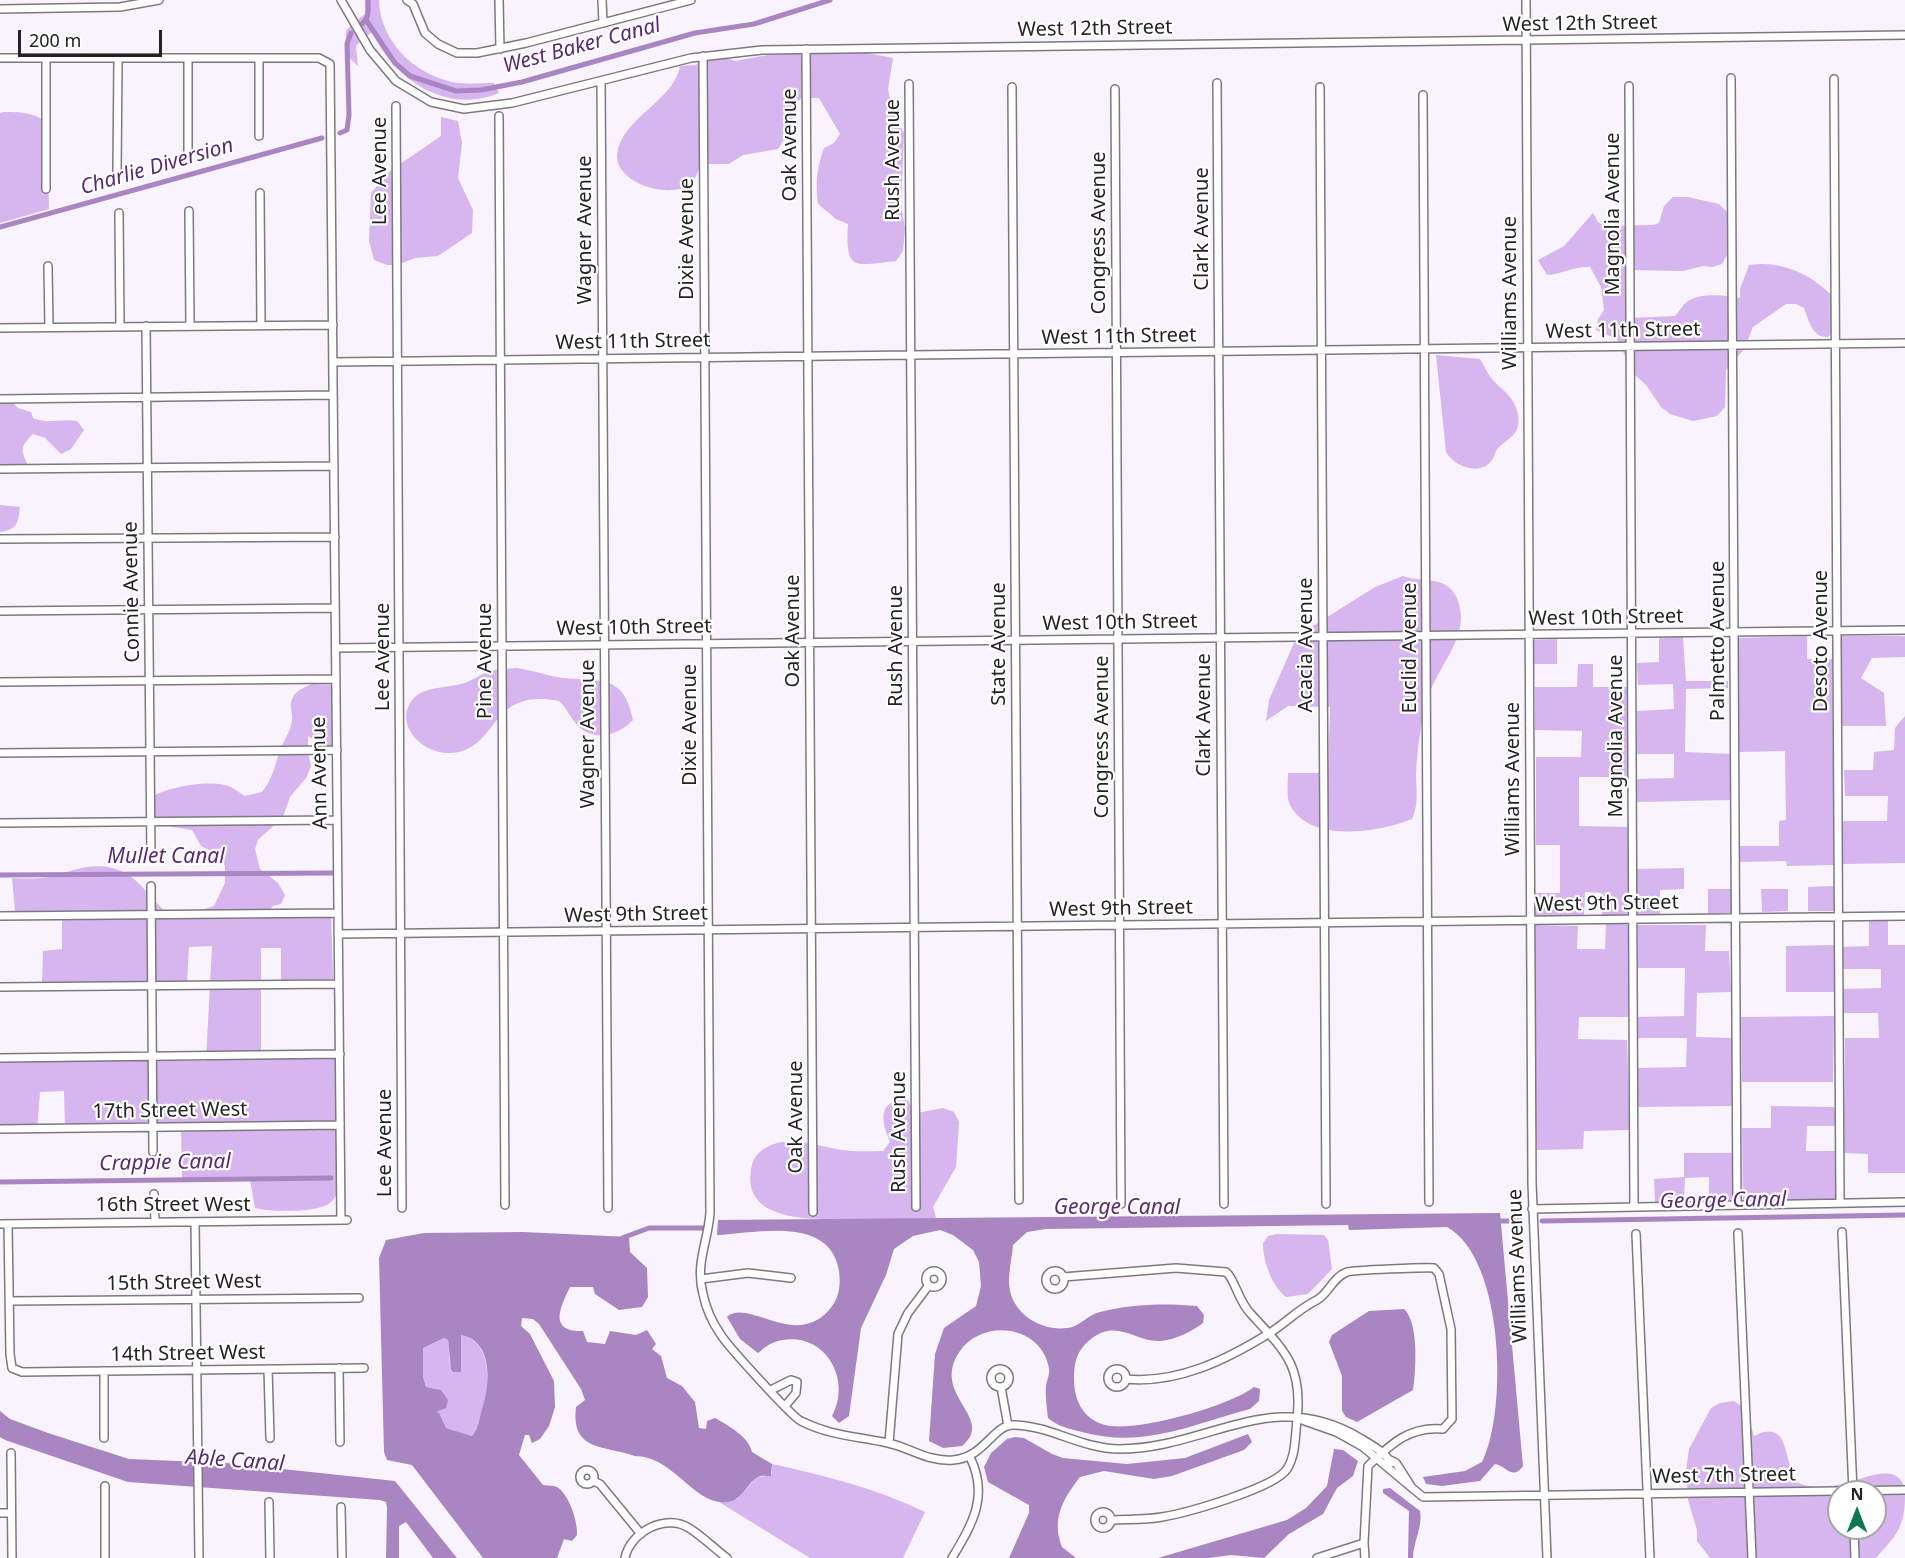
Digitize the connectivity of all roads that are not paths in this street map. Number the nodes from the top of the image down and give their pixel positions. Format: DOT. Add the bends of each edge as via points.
graph roads {
  1 [pos="159,0"];
  2 [pos="341,0"];
  3 [pos="407,0"];
  4 [pos="499,0"];
  5 [pos="602,0"];
  6 [pos="691,0"];
  7 [pos="1526,0"];
  8 [pos="100,4"];
  9 [pos="0,9"];
  10 [pos="603,23"];
  11 [pos="1905,35"];
  12 [pos="1526,41"];
  13 [pos="500,49"];
  14 [pos="806,49"];
  15 [pos="703,56"];
  16 [pos="0,58"];
  17 [pos="46,58"];
  18 [pos="118,58"];
  19 [pos="188,58"];
  20 [pos="259,58"];
  21 [pos="1731,78"];
  22 [pos="1834,79"];
  23 [pos="600,81"];
  24 [pos="1217,83"];
  25 [pos="909,84"];
  26 [pos="1629,86"];
  27 [pos="1012,87"];
  28 [pos="1320,87"];
  29 [pos="1115,89"];
  30 [pos="1423,94"];
  31 [pos="396,106"];
  32 [pos="499,116"];
  33 [pos="259,136"];
  34 [pos="188,153"];
  35 [pos="117,173"];
  36 [pos="46,189"];
  37 [pos="260,193"];
  38 [pos="189,211"];
  39 [pos="118,213"];
  40 [pos="48,266"];
  41 [pos="261,325"];
  42 [pos="333,325"];
  43 [pos="146,326"];
  44 [pos="190,326"];
  45 [pos="49,327"];
  46 [pos="120,327"];
  47 [pos="0,328"];
  48 [pos="1905,343"];
  49 [pos="1836,344"];
  50 [pos="1733,346"];
  51 [pos="1630,348"];
  52 [pos="1527,349"];
  53 [pos="1425,351"];
  54 [pos="1322,352"];
  55 [pos="1219,353"];
  56 [pos="1116,354"];
  57 [pos="1014,355"];
  58 [pos="808,356"];
  59 [pos="911,356"];
  60 [pos="705,358"];
  61 [pos="602,359"];
  62 [pos="500,360"];
  63 [pos="397,361"];
  64 [pos="333,362"];
  65 [pos="333,395"];
  66 [pos="146,397"];
  67 [pos="0,399"];
  68 [pos="334,466"];
  69 [pos="147,468"];
  70 [pos="0,469"];
  71 [pos="335,537"];
  72 [pos="148,538"];
  73 [pos="0,540"];
  74 [pos="335,608"];
  75 [pos="148,610"];
  76 [pos="0,611"];
  77 [pos="1905,630"];
  78 [pos="1837,631"];
  79 [pos="1734,632"];
  80 [pos="1632,634"];
  81 [pos="1529,636"];
  82 [pos="1426,637"];
  83 [pos="1323,638"];
  84 [pos="1221,639"];
  85 [pos="1118,640"];
  86 [pos="1015,641"];
  87 [pos="913,642"];
  88 [pos="810,643"];
  89 [pos="706,644"];
  90 [pos="604,645"];
  91 [pos="502,646"];
  92 [pos="399,647"];
  93 [pos="336,648"];
  94 [pos="336,679"];
  95 [pos="149,680"];
  96 [pos="0,682"];
  97 [pos="337,750"];
  98 [pos="150,751"];
  99 [pos="0,753"];
  100 [pos="338,820"];
  101 [pos="150,822"];
  102 [pos="0,824"];
  103 [pos="151,857"];
  104 [pos="151,886"];
  105 [pos="338,913"];
  106 [pos="151,915"];
  107 [pos="0,916"];
  108 [pos="1905,916"];
  109 [pos="1839,917"];
  110 [pos="1736,919"];
  111 [pos="1633,920"];
  112 [pos="1531,922"];
  113 [pos="1428,923"];
  114 [pos="1324,924"];
  115 [pos="1222,925"];
  116 [pos="1120,926"];
  117 [pos="1017,927"];
  118 [pos="914,928"];
  119 [pos="811,929"];
  120 [pos="708,930"];
  121 [pos="606,932"];
  122 [pos="503,933"];
  123 [pos="338,934"];
  124 [pos="401,934"];
  125 [pos="339,984"];
  126 [pos="152,986"];
  127 [pos="0,987"];
  128 [pos="340,1054"];
  129 [pos="153,1056"];
  130 [pos="0,1058"];
  131 [pos="340,1125"];
  132 [pos="153,1127"];
  133 [pos="0,1129"];
  134 [pos="153,1152"];
  135 [pos="154,1194"];
  136 [pos="1018,1200"];
  137 [pos="1429,1202"];
  138 [pos="1905,1202"];
  139 [pos="1840,1203"];
  140 [pos="1122,1204"];
  141 [pos="1224,1204"];
  142 [pos="1326,1204"];
  143 [pos="505,1205"];
  144 [pos="1737,1205"];
  145 [pos="1634,1206"];
  146 [pos="916,1207"];
  147 [pos="402,1208"];
  148 [pos="608,1208"];
  149 [pos="1532,1209"];
  150 [pos="813,1212"];
  151 [pos="344,1220"];
  152 [pos="155,1222"];
  153 [pos="195,1222"];
  154 [pos="4,1224"];
  155 [pos="1842,1232"];
  156 [pos="1738,1233"];
  157 [pos="1636,1234"];
  158 [pos="1064,1277"];
  159 [pos="791,1278"];
  160 [pos="701,1279"];
  161 [pos="929,1285"];
  162 [pos="359,1298"];
  163 [pos="196,1299"];
  164 [pos="10,1301"];
  165 [pos="1270,1333"];
  166 [pos="339,1368"];
  167 [pos="364,1368"];
  168 [pos="268,1369"];
  169 [pos="197,1370"];
  170 [pos="104,1371"];
  171 [pos="1126,1379"];
  172 [pos="1001,1387"];
  173 [pos="771,1390"];
  174 [pos="785,1406"];
  175 [pos="1297,1418"];
  176 [pos="1008,1426"];
  177 [pos="104,1438"];
  178 [pos="270,1438"];
  179 [pos="340,1442"];
  180 [pos="889,1443"];
  181 [pos="11,1453"];
  182 [pos="1379,1455"];
  183 [pos="970,1457"];
  184 [pos="1395,1468"];
  185 [pos="1852,1480"];
  186 [pos="593,1481"];
  187 [pos="105,1486"];
  188 [pos="1887,1490"];
  189 [pos="1905,1490"];
  190 [pos="1827,1491"];
  191 [pos="1749,1492"];
  192 [pos="1647,1494"];
  193 [pos="1544,1496"];
  194 [pos="269,1502"];
  195 [pos="341,1507"];
  196 [pos="0,1513"];
  197 [pos="11,1513"];
  198 [pos="1112,1520"];
  199 [pos="641,1534"];
  200 [pos="1854,1540"];
  201 [pos="1364,1543"];
  202 [pos="12,1558"];
  203 [pos="105,1558"];
  204 [pos="199,1558"];
  205 [pos="270,1558"];
  206 [pos="342,1558"];
  207 [pos="625,1558"];
  208 [pos="727,1558"];
  209 [pos="952,1558"];
  210 [pos="1317,1558"];
  211 [pos="1365,1558"];
  212 [pos="1547,1558"];
  213 [pos="1650,1558"];
  214 [pos="1752,1558"];
  215 [pos="1855,1558"];
  1 -- 8 [label="street"];
  2 -- 23 [label="street, West 12th Street" via="370,50 392,77 410,91 441,105 495,107"];
  3 -- 13 [label="street" via="413,4 425,33 442,47 462,53"];
  4 -- 13 [label="street"];
  5 -- 10 [label="street"];
  6 -- 10 [label="street"];
  7 -- 12 [label="street, Williams Avenue"];
  8 -- 9 [label="street"];
  10 -- 13 [label="street"];
  11 -- 12 [label="street, West 12th Street"];
  12 -- 14 [label="street, West 12th Street"];
  12 -- 52 [label="street, Williams Avenue"];
  14 -- 15 [label="street, West 12th Street"];
  14 -- 58 [label="street, Oak Avenue"];
  15 -- 23 [label="street, West 12th Street"];
  15 -- 60 [label="street, Dixie Avenue"];
  16 -- 17 [label="street"];
  17 -- 18 [label="street"];
  17 -- 36 [label="street"];
  18 -- 19 [label="street"];
  18 -- 35 [label="street"];
  19 -- 20 [label="street"];
  19 -- 34 [label="street"];
  20 -- 33 [label="street"];
  20 -- 42 [label="street, Ann Avenue" via="326,60 330,64"];
  21 -- 50 [label="street, Palmetto Avenue"];
  22 -- 49 [label="street, Desoto Avenue"];
  23 -- 61 [label="street, Wagner Avenue"];
  24 -- 55 [label="street, Clark Avenue"];
  25 -- 59 [label="street, Rush Avenue"];
  26 -- 51 [label="street, Magnolia Avenue"];
  27 -- 57 [label="street, State Avenue"];
  28 -- 54 [label="street, Acacia Avenue"];
  29 -- 56 [label="street, Congress Avenue"];
  30 -- 53 [label="street, Euclid Avenue"];
  31 -- 63 [label="street, Lee Avenue"];
  32 -- 62 [label="street, Pine Avenue"];
  37 -- 41 [label="street"];
  38 -- 44 [label="street"];
  39 -- 46 [label="street"];
  40 -- 45 [label="street"];
  41 -- 42 [label="street"];
  41 -- 44 [label="street"];
  42 -- 64 [label="street, Ann Avenue"];
  43 -- 44 [label="street"];
  43 -- 46 [label="street"];
  43 -- 66 [label="street, Connie Avenue"];
  45 -- 46 [label="street"];
  45 -- 47 [label="street"];
  48 -- 49 [label="street, West 11th Street"];
  49 -- 50 [label="street, West 11th Street"];
  49 -- 78 [label="street, Desoto Avenue"];
  50 -- 51 [label="street, West 11th Street"];
  50 -- 79 [label="street, Palmetto Avenue"];
  51 -- 52 [label="street, West 11th Street"];
  51 -- 80 [label="street, Magnolia Avenue"];
  52 -- 53 [label="street, West 11th Street"];
  52 -- 81 [label="street, Williams Avenue"];
  53 -- 54 [label="street, West 11th Street"];
  53 -- 82 [label="street, Euclid Avenue"];
  54 -- 55 [label="street, West 11th Street"];
  54 -- 83 [label="street, Acacia Avenue"];
  55 -- 56 [label="street, West 11th Street"];
  55 -- 84 [label="street, Clark Avenue"];
  56 -- 57 [label="street, West 11th Street"];
  56 -- 85 [label="street, Congress Avenue"];
  57 -- 59 [label="street, West 11th Street"];
  57 -- 86 [label="street, State Avenue"];
  58 -- 59 [label="street, West 11th Street"];
  58 -- 60 [label="street, West 11th Street"];
  58 -- 88 [label="street, Oak Avenue"];
  59 -- 87 [label="street, Rush Avenue"];
  60 -- 61 [label="street, West 11th Street"];
  60 -- 89 [label="street, Dixie Avenue"];
  61 -- 62 [label="street, West 11th Street"];
  61 -- 90 [label="street, Wagner Avenue"];
  62 -- 63 [label="street, West 11th Street"];
  62 -- 91 [label="street, Pine Avenue"];
  63 -- 64 [label="street, West 11th Street"];
  63 -- 92 [label="street, Lee Avenue"];
  64 -- 65 [label="street, Ann Avenue"];
  65 -- 66 [label="street"];
  65 -- 68 [label="street, Ann Avenue"];
  66 -- 67 [label="street"];
  66 -- 69 [label="street, Connie Avenue"];
  68 -- 69 [label="street"];
  68 -- 71 [label="street, Ann Avenue"];
  69 -- 70 [label="street"];
  69 -- 72 [label="street, Connie Avenue"];
  71 -- 72 [label="street"];
  71 -- 74 [label="street, Ann Avenue"];
  72 -- 73 [label="street"];
  72 -- 75 [label="street, Connie Avenue"];
  74 -- 75 [label="street"];
  74 -- 93 [label="street, Ann Avenue"];
  75 -- 76 [label="street"];
  75 -- 95 [label="street, Connie Avenue"];
  77 -- 78 [label="street, West 10th Street"];
  78 -- 79 [label="street, West 10th Street"];
  78 -- 109 [label="street, Desoto Avenue"];
  79 -- 80 [label="street, West 10th Street"];
  79 -- 110 [label="street, Palmetto Avenue"];
  80 -- 81 [label="street, West 10th Street"];
  80 -- 111 [label="street, Magnolia Avenue"];
  81 -- 82 [label="street, West 10th Street"];
  81 -- 112 [label="street, Williams Avenue"];
  82 -- 83 [label="street, West 10th Street"];
  82 -- 113 [label="street, Euclid Avenue"];
  83 -- 84 [label="street, West 10th Street"];
  83 -- 114 [label="street, Acacia Avenue"];
  84 -- 85 [label="street, West 10th Street"];
  84 -- 115 [label="street, Clark Avenue"];
  85 -- 86 [label="street, West 10th Street"];
  85 -- 116 [label="street, Congress Avenue"];
  86 -- 87 [label="street, West 10th Street"];
  86 -- 117 [label="street, State Avenue"];
  87 -- 88 [label="street, West 10th Street"];
  87 -- 118 [label="street, Rush Avenue"];
  88 -- 89 [label="street, West 10th Street"];
  88 -- 119 [label="street, Oak Avenue"];
  89 -- 90 [label="street, West 10th Street"];
  89 -- 120 [label="street, Dixie Avenue"];
  90 -- 91 [label="street, West 10th Street"];
  90 -- 121 [label="street, Wagner Avenue"];
  91 -- 92 [label="street, West 10th Street"];
  91 -- 122 [label="street, Pine Avenue"];
  92 -- 93 [label="street, West 10th Street"];
  92 -- 124 [label="street, Lee Avenue"];
  93 -- 94 [label="street, Ann Avenue"];
  94 -- 95 [label="street"];
  94 -- 97 [label="street, Ann Avenue"];
  95 -- 96 [label="street"];
  95 -- 98 [label="street, Connie Avenue"];
  97 -- 98 [label="street"];
  97 -- 100 [label="street, Ann Avenue"];
  98 -- 99 [label="street"];
  98 -- 101 [label="street, Connie Avenue"];
  100 -- 101 [label="street"];
  100 -- 105 [label="street, Ann Avenue"];
  101 -- 102 [label="street"];
  101 -- 103 [label="street, Connie Avenue"];
  104 -- 106 [label="street"];
  105 -- 106 [label="street"];
  105 -- 123 [label="street, Ann Avenue"];
  106 -- 107 [label="street"];
  106 -- 126 [label="street"];
  108 -- 109 [label="street, West 9th Street"];
  109 -- 110 [label="street, West 9th Street"];
  109 -- 139 [label="street, Desoto Avenue"];
  110 -- 111 [label="street, West 9th Street"];
  110 -- 144 [label="street, Palmetto Avenue"];
  111 -- 112 [label="street, West 9th Street"];
  111 -- 145 [label="street, Magnolia Avenue"];
  112 -- 113 [label="street, West 9th Street"];
  112 -- 149 [label="street, Williams Avenue"];
  113 -- 114 [label="street, West 9th Street"];
  113 -- 137 [label="street, Euclid Avenue"];
  114 -- 115 [label="street, West 9th Street"];
  114 -- 142 [label="street, Acacia Avenue"];
  115 -- 116 [label="street, West 9th Street"];
  115 -- 141 [label="street, Clark Avenue"];
  116 -- 117 [label="street, West 9th Street"];
  116 -- 140 [label="street, Congress Avenue"];
  117 -- 118 [label="street, West 9th Street"];
  117 -- 136 [label="street, State Avenue"];
  118 -- 119 [label="street, West 9th Street"];
  118 -- 146 [label="street, Rush Avenue"];
  119 -- 120 [label="street, West 9th Street"];
  119 -- 150 [label="street, Oak Avenue"];
  120 -- 121 [label="street, West 9th Street"];
  120 -- 160 [label="street, Dixie Avenue" via="710,1213"];
  121 -- 122 [label="street, West 9th Street"];
  121 -- 148 [label="street, Wagner Avenue"];
  122 -- 124 [label="street, West 9th Street"];
  122 -- 143 [label="street, Pine Avenue"];
  123 -- 124 [label="street, West 9th Street"];
  123 -- 125 [label="street, Ann Avenue"];
  124 -- 147 [label="street, Lee Avenue"];
  125 -- 126 [label="street"];
  125 -- 128 [label="street, Ann Avenue"];
  126 -- 127 [label="street"];
  126 -- 129 [label="street"];
  128 -- 129 [label="street"];
  128 -- 131 [label="street, Ann Avenue"];
  129 -- 130 [label="street"];
  129 -- 132 [label="street"];
  131 -- 132 [label="street, 17th Street West"];
  131 -- 151 [label="street, Ann Avenue"];
  132 -- 133 [label="street, 17th Street West"];
  132 -- 134 [label="street"];
  135 -- 152 [label="street"];
  138 -- 139 [label="street"];
  139 -- 144 [label="street"];
  144 -- 145 [label="street"];
  145 -- 149 [label="street"];
  149 -- 193 [label="street, Williams Avenue"];
  151 -- 153 [label="street, 16th Street West"];
  152 -- 153 [label="street, 16th Street West"];
  152 -- 154 [label="street, 16th Street West"];
  153 -- 163 [label="street"];
  154 -- 164 [label="street"];
  155 -- 185 [label="street"];
  156 -- 191 [label="street"];
  157 -- 192 [label="street"];
  158 -- 165 [label="street" via="1138,1269 1219,1269 1231,1276 1238,1298"];
  159 -- 160 [label="street" via="748,1273"];
  160 -- 173 [label="street, Dixie Avenue" via="708,1313 722,1336"];
  161 -- 180 [label="street" via="898,1334"];
  162 -- 163 [label="street, 15th Street West"];
  163 -- 164 [label="street, 15th Street West"];
  163 -- 169 [label="street"];
  164 -- 170 [label="street, 14th Street West" via="12,1368 22,1372"];
  165 -- 171 [label="street" via="1187,1373 1156,1380"];
  165 -- 175 [label="street" via="1282,1345 1296,1374"];
  165 -- 182 [label="street" via="1348,1272 1434,1268 1439,1274 1451,1329 1452,1419 1443,1429 1408,1433"];
  166 -- 167 [label="street, 14th Street West"];
  166 -- 168 [label="street, 14th Street West"];
  166 -- 179 [label="street"];
  168 -- 169 [label="street, 14th Street West"];
  168 -- 178 [label="street"];
  169 -- 170 [label="street, 14th Street West"];
  169 -- 204 [label="street"];
  170 -- 177 [label="street"];
  172 -- 176 [label="street"];
  173 -- 174 [label="street, Dixie Avenue"];
  173 -- 174 [label="street" via="791,1380 797,1382 796,1393"];
  174 -- 180 [label="street, Dixie Avenue" via="798,1420 835,1436"];
  175 -- 176 [label="street" via="1263,1418 1186,1441 1116,1449"];
  175 -- 182 [label="street" via="1336,1432"];
  175 -- 198 [label="street" via="1292,1461 1276,1480 1186,1512 1160,1518"];
  176 -- 183 [label="street"];
  180 -- 183 [label="street, Dixie Avenue" via="939,1460"];
  181 -- 197 [label="street"];
  182 -- 184 [label="street"];
  182 -- 184 [label="street"];
  182 -- 201 [label="street" via="1366,1474"];
  183 -- 209 [label="street" via="978,1473 980,1498"];
  184 -- 193 [label="street, West 7th Street" via="1422,1497"];
  186 -- 199 [label="street" via="600,1484"];
  187 -- 203 [label="street"];
  188 -- 189 [label="street, West 7th Street"];
  190 -- 191 [label="street, West 7th Street"];
  191 -- 192 [label="street, West 7th Street"];
  191 -- 214 [label="street"];
  192 -- 193 [label="street, West 7th Street"];
  192 -- 213 [label="street"];
  193 -- 212 [label="street, Williams Avenue"];
  194 -- 205 [label="street"];
  195 -- 206 [label="street"];
  196 -- 197 [label="street"];
  197 -- 202 [label="street"];
  199 -- 207 [label="street" via="628,1548"];
  199 -- 208 [label="street" via="655,1525 679,1524"];
  200 -- 215 [label="street"];
  201 -- 210 [label="street"];
  201 -- 211 [label="street"];
}
